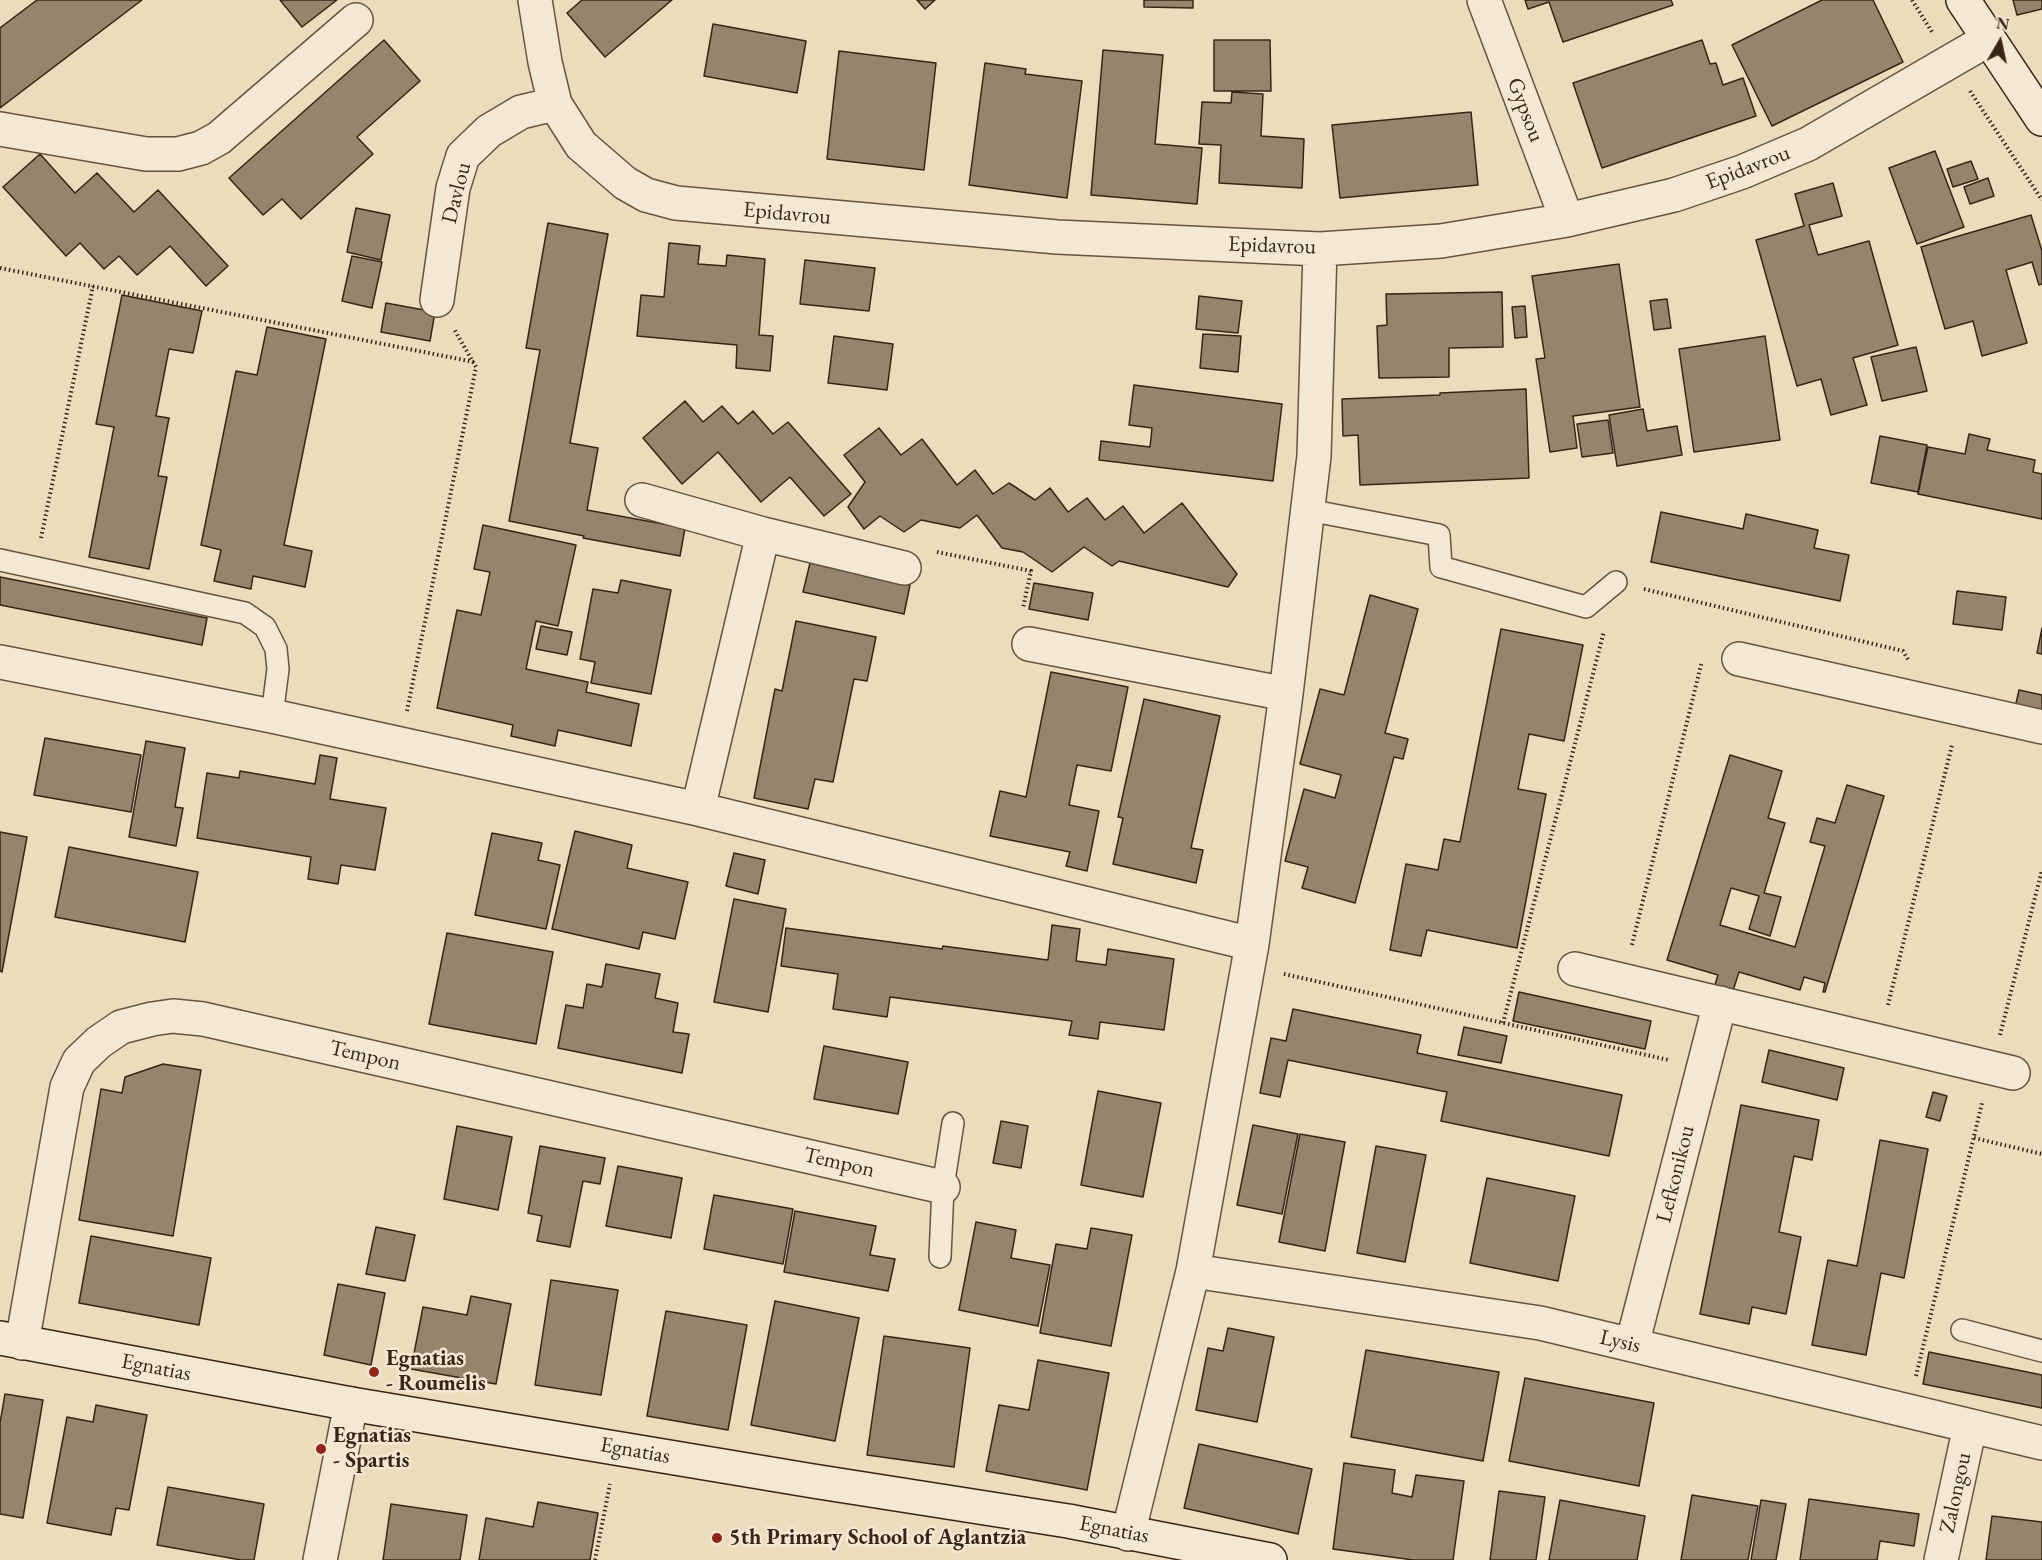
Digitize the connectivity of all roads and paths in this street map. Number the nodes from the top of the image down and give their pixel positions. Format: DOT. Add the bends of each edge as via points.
graph roads {
  1 [pos="535,0"];
  2 [pos="1484,0"];
  3 [pos="1912,0"];
  4 [pos="1963,0"];
  5 [pos="356,21"];
  6 [pos="1989,39"];
  7 [pos="1950,61"];
  8 [pos="555,104"];
  9 [pos="2042,119"];
  10 [pos="0,129"];
  11 [pos="2042,200"];
  12 [pos="1567,220"];
  13 [pos="1320,249"];
  14 [pos="0,268"];
  15 [pos="93,286"];
  16 [pos="437,300"];
  17 [pos="474,362"];
  18 [pos="642,500"];
  19 [pos="1308,510"];
  20 [pos="764,534"];
  21 [pos="0,560"];
  22 [pos="35,568"];
  23 [pos="904,568"];
  24 [pos="1616,582"];
  25 [pos="1029,644"];
  26 [pos="1739,659"];
  27 [pos="1909,661"];
  28 [pos="0,662"];
  29 [pos="1286,694"];
  30 [pos="1960,709"];
  31 [pos="272,716"];
  32 [pos="2042,728"];
  33 [pos="400,744"];
  34 [pos="698,809"];
  35 [pos="2042,870"];
  36 [pos="1250,955"];
  37 [pos="1575,969"];
  38 [pos="1623,981"];
  39 [pos="1720,1003"];
  40 [pos="1503,1023"];
  41 [pos="1879,1041"];
  42 [pos="1703,1067"];
  43 [pos="2002,1070"];
  44 [pos="953,1123"];
  45 [pos="1974,1138"];
  46 [pos="2042,1154"];
  47 [pos="943,1186"];
  48 [pos="939,1257"];
  49 [pos="1193,1271"];
  50 [pos="1962,1330"];
  51 [pos="11,1341"];
  52 [pos="1632,1345"];
  53 [pos="2042,1351"];
  54 [pos="351,1404"];
  55 [pos="1908,1411"];
  56 [pos="1970,1426"];
  57 [pos="2042,1443"];
  58 [pos="618,1449"];
  59 [pos="1128,1534"];
  60 [pos="320,1560"];
  61 [pos="595,1560"];
  62 [pos="1270,1560"];
  63 [pos="1941,1560"];
  1 -- 8 [label="street, Epidavrou"];
  2 -- 12 [label="street, Gypsou"];
  3 -- 7 [label="path"];
  4 -- 6 [label="street"];
  5 -- 10 [label="street" via="219,138 201,148 178,154 146,154"];
  6 -- 7 [label="street, Epidavrou"];
  6 -- 9 [label="street"];
  7 -- 11 [label="path"];
  7 -- 12 [label="street, Epidavrou" via="1808,144 1742,172 1674,195"];
  8 -- 13 [label="street, Epidavrou" via="581,145 603,165 646,195 676,203 1057,237"];
  8 -- 16 [label="street, Davlou" via="522,112 489,131 463,156 453,188"];
  12 -- 13 [label="street, Epidavrou" via="1441,241"];
  13 -- 19 [label="street" via="1314,456"];
  14 -- 15 [label="path"];
  15 -- 17 [label="path"];
  15 -- 22 [label="path"];
  16 -- 17 [label="path"];
  17 -- 33 [label="path"];
  18 -- 20 [label="street"];
  19 -- 24 [label="lane" via="1439,536 1441,567 1586,607"];
  19 -- 29 [label="street"];
  20 -- 23 [label="street"];
  20 -- 34 [label="street"];
  21 -- 22 [label="lane"];
  22 -- 31 [label="lane" via="245,613 265,627 276,649 278,669"];
  23 -- 25 [label="path" via="922,549 1031,572 1019,630"];
  24 -- 27 [label="path" via="1903,651"];
  24 -- 40 [label="path"];
  25 -- 29 [label="street"];
  26 -- 30 [label="street"];
  26 -- 38 [label="path" via="1702,660"];
  28 -- 31 [label="street"];
  29 -- 36 [label="street"];
  30 -- 32 [label="street"];
  30 -- 41 [label="path"];
  31 -- 33 [label="street"];
  33 -- 34 [label="street"];
  34 -- 36 [label="street"];
  35 -- 43 [label="path"];
  36 -- 40 [label="path"];
  36 -- 49 [label="street"];
  37 -- 38 [label="street"];
  38 -- 39 [label="street"];
  39 -- 41 [label="street"];
  39 -- 42 [label="street, Lefkonikou"];
  40 -- 42 [label="path"];
  41 -- 43 [label="street"];
  42 -- 52 [label="street, Lefkonikou"];
  43 -- 45 [label="path"];
  44 -- 47 [label="lane"];
  45 -- 46 [label="path"];
  45 -- 55 [label="path"];
  47 -- 48 [label="lane"];
  47 -- 51 [label="street, Tempon" via="203,1019 152,1019 121,1027 99,1042 79,1061 67,1087"];
  49 -- 52 [label="street, Lysis" via="1540,1323"];
  49 -- 59 [label="street"];
  50 -- 53 [label="lane"];
  51 -- 54 [label="street, Egnatias"];
  52 -- 55 [label="street, Lysis"];
  54 -- 58 [label="street, Egnatias"];
  54 -- 60 [label="street"];
  55 -- 56 [label="street, Lysis"];
  56 -- 57 [label="street, Lysis"];
  56 -- 63 [label="street, Zalongou"];
  58 -- 59 [label="street, Egnatias"];
  58 -- 61 [label="path"];
  59 -- 62 [label="street, Egnatias"];
}
